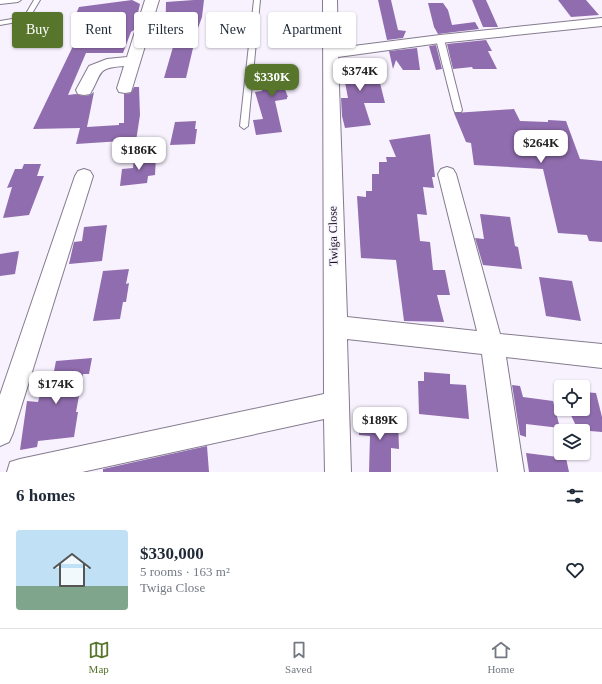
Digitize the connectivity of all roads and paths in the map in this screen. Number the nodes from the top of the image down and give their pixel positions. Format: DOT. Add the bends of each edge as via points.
graph roads {
  1 [pos="18,0"];
  2 [pos="37,0"];
  3 [pos="152,0"];
  4 [pos="257,0"];
  5 [pos="330,0"];
  6 [pos="0,2"];
  7 [pos="602,22"];
  8 [pos="0,23"];
  9 [pos="440,39"];
  10 [pos="330,54"];
  11 [pos="133,61"];
  12 [pos="125,88"];
  13 [pos="84,90"];
  14 [pos="458,110"];
  15 [pos="244,126"];
  16 [pos="447,174"];
  17 [pos="84,176"];
  18 [pos="335,327"];
  19 [pos="492,344"];
  20 [pos="602,356"];
  21 [pos="336,404"];
  22 [pos="0,433"];
  23 [pos="20,472"];
  24 [pos="338,472"];
  25 [pos="511,472"];
  1 -- 6 [label="lane"];
  2 -- 8 [label="lane" via="26,19"];
  3 -- 11 [label="street"];
  4 -- 15 [label="lane"];
  5 -- 10 [label="street, Twiga Close"];
  7 -- 9 [label="street"];
  9 -- 10 [label="street"];
  9 -- 14 [label="lane"];
  10 -- 18 [label="street, Twiga Close"];
  11 -- 12 [label="street"];
  11 -- 13 [label="street" via="101,65 94,70"];
  16 -- 19 [label="street"];
  17 -- 22 [label="street"];
  18 -- 19 [label="street"];
  18 -- 21 [label="street, Twiga Close"];
  19 -- 20 [label="street"];
  19 -- 25 [label="street"];
  21 -- 23 [label="street"];
  21 -- 24 [label="street, Twiga Close"];
}
